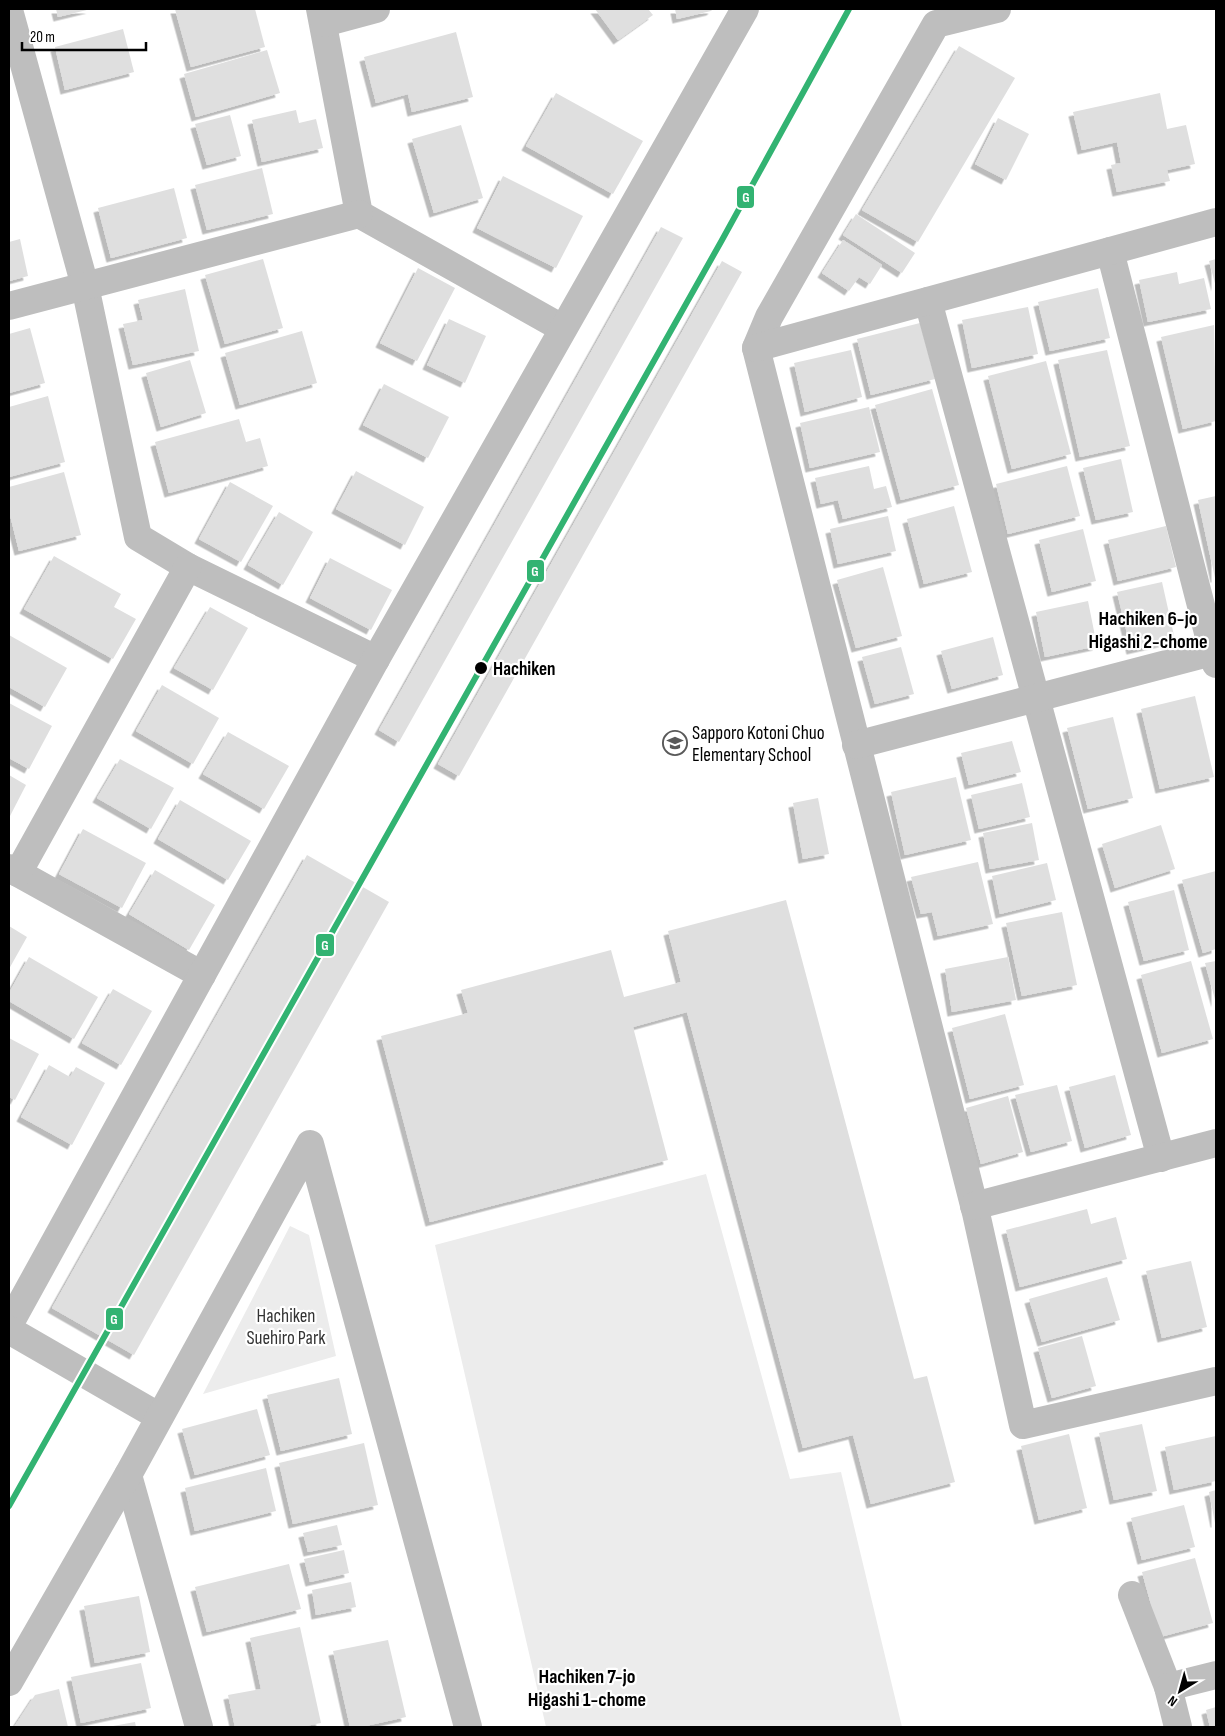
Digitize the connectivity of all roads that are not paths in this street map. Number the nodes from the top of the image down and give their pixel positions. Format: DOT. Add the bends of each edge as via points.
graph roads {
  1 [pos="376,9"];
  2 [pos="745,9"];
  3 [pos="997,9"];
  4 [pos="9,10"];
  5 [pos="322,16"];
  6 [pos="359,214"];
  7 [pos="1216,222"];
  8 [pos="1110,252"];
  9 [pos="85,286"];
  10 [pos="928,301"];
  11 [pos="9,306"];
  12 [pos="562,328"];
  13 [pos="756,348"];
  14 [pos="188,567"];
  15 [pos="1215,656"];
  16 [pos="376,660"];
  17 [pos="1036,698"];
  18 [pos="856,744"];
  19 [pos="13,870"];
  20 [pos="202,975"];
  21 [pos="1216,1143"];
  22 [pos="1161,1158"];
  23 [pos="974,1206"];
  24 [pos="9,1325"];
  25 [pos="9,1330"];
  26 [pos="1216,1381"];
  27 [pos="158,1416"];
  28 [pos="128,1475"];
  29 [pos="1132,1595"];
  30 [pos="1216,1675"];
  31 [pos="9,1682"];
  32 [pos="1168,1687"];
  33 [pos="198,1727"];
  34 [pos="468,1727"];
  35 [pos="1178,1727"];
  1 -- 5 [label="street"];
  2 -- 12 [label="street"];
  3 -- 13 [label="street" via="936,24 769,317"];
  4 -- 9 [label="street"];
  5 -- 6 [label="street"];
  6 -- 9 [label="street"];
  6 -- 12 [label="street"];
  7 -- 8 [label="street"];
  8 -- 10 [label="street"];
  8 -- 15 [label="street"];
  9 -- 11 [label="street"];
  9 -- 14 [label="street" via="138,537"];
  10 -- 13 [label="street"];
  10 -- 17 [label="street"];
  12 -- 16 [label="street"];
  13 -- 18 [label="street"];
  14 -- 16 [label="street"];
  14 -- 19 [label="street"];
  15 -- 17 [label="street"];
  16 -- 20 [label="street"];
  17 -- 18 [label="street"];
  17 -- 22 [label="street"];
  18 -- 23 [label="street"];
  19 -- 20 [label="street"];
  20 -- 24 [label="street"];
  21 -- 22 [label="street"];
  22 -- 23 [label="street"];
  23 -- 26 [label="street" via="1023,1425"];
  25 -- 27 [label="street"];
  27 -- 28 [label="street"];
  27 -- 34 [label="street" via="310,1144"];
  28 -- 31 [label="street"];
  28 -- 33 [label="street"];
  29 -- 32 [label="street"];
  30 -- 32 [label="street"];
  32 -- 35 [label="street"];
}
